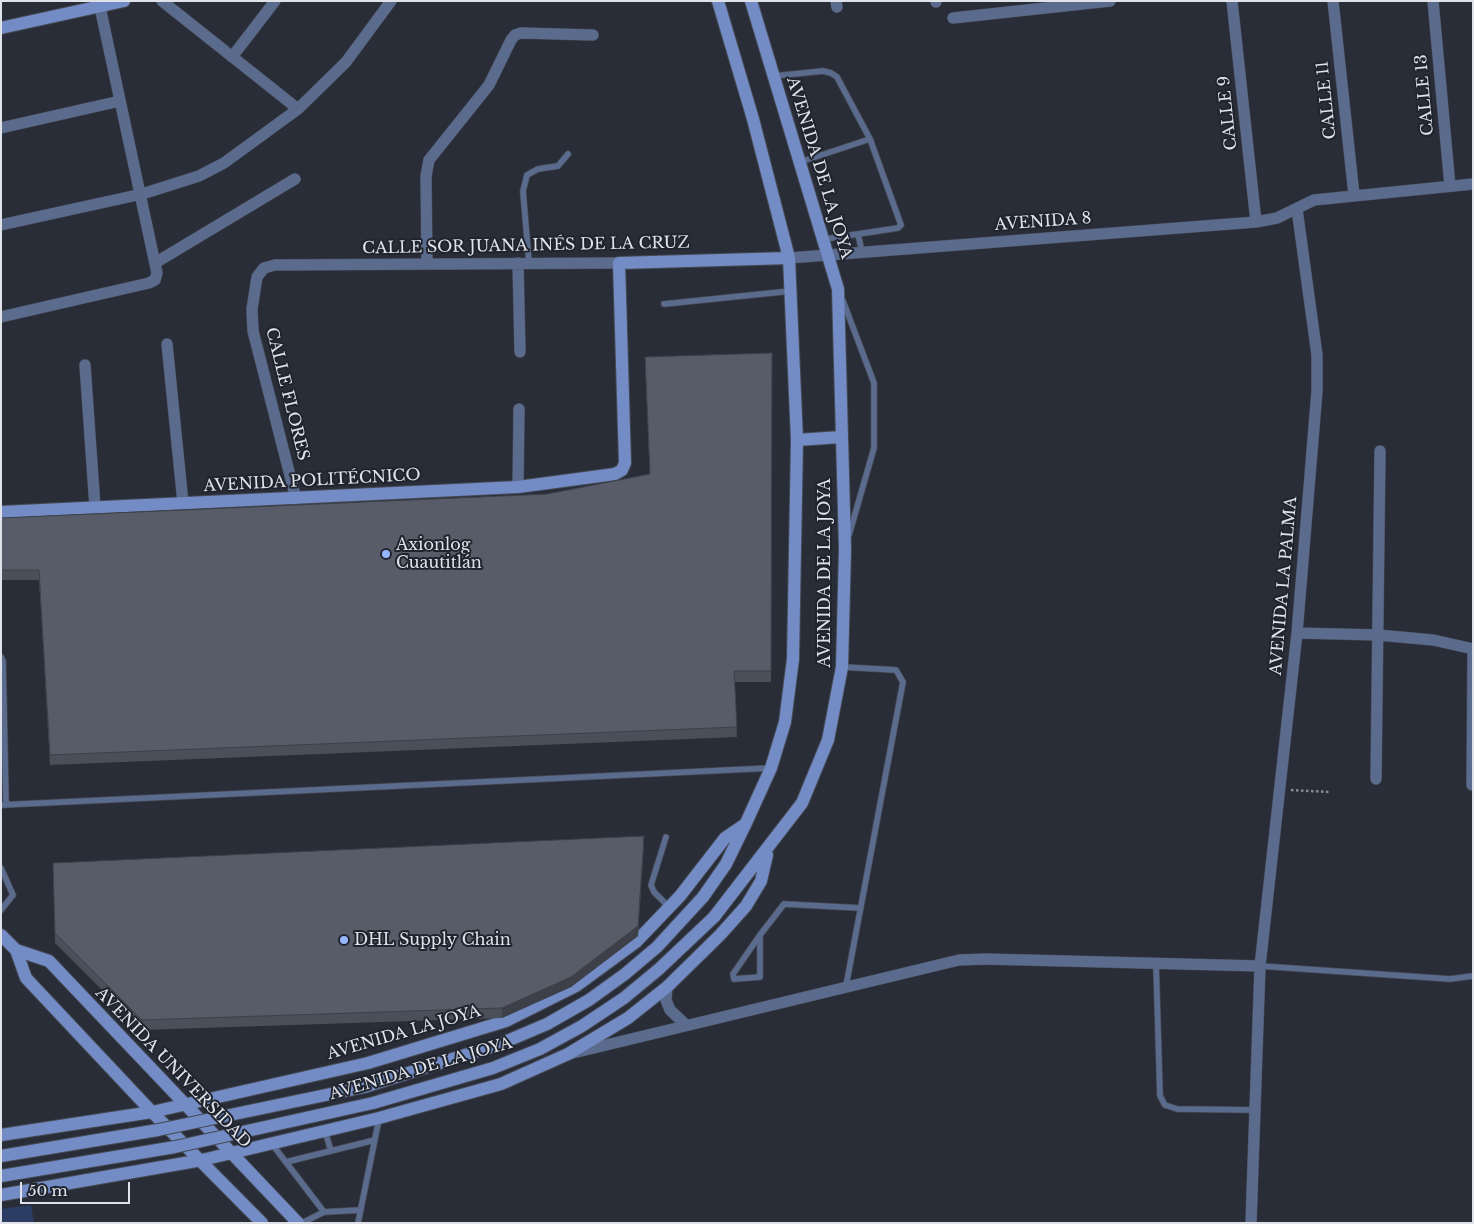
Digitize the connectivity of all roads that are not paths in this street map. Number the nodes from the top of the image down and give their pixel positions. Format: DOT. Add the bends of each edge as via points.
graph roads {
  1 [pos="124,1"];
  2 [pos="162,1"];
  3 [pos="275,1"];
  4 [pos="391,1"];
  5 [pos="718,1"];
  6 [pos="751,1"];
  7 [pos="1110,1"];
  8 [pos="1232,1"];
  9 [pos="1334,1"];
  10 [pos="1433,1"];
  11 [pos="1031,5"];
  12 [pos="100,7"];
  13 [pos="953,18"];
  14 [pos="1,28"];
  15 [pos="593,35"];
  16 [pos="232,56"];
  17 [pos="774,76"];
  18 [pos="120,101"];
  19 [pos="298,109"];
  20 [pos="1,128"];
  21 [pos="870,139"];
  22 [pos="568,154"];
  23 [pos="800,162"];
  24 [pos="295,179"];
  25 [pos="1473,184"];
  26 [pos="1450,186"];
  27 [pos="142,194"];
  28 [pos="1354,195"];
  29 [pos="1297,209"];
  30 [pos="1256,222"];
  31 [pos="1,225"];
  32 [pos="858,234"];
  33 [pos="825,239"];
  34 [pos="862,252"];
  35 [pos="829,255"];
  36 [pos="789,258"];
  37 [pos="155,263"];
  38 [pos="523,263"];
  39 [pos="619,263"];
  40 [pos="427,264"];
  41 [pos="264,268"];
  42 [pos="838,288"];
  43 [pos="791,291"];
  44 [pos="664,304"];
  45 [pos="1,317"];
  46 [pos="167,344"];
  47 [pos="520,352"];
  48 [pos="85,365"];
  49 [pos="519,409"];
  50 [pos="841,436"];
  51 [pos="797,440"];
  52 [pos="1380,451"];
  53 [pos="518,487"];
  54 [pos="296,499"];
  55 [pos="182,503"];
  56 [pos="95,507"];
  57 [pos="1,512"];
  58 [pos="844,549"];
  59 [pos="1297,634"];
  60 [pos="1378,635"];
  61 [pos="1473,649"];
  62 [pos="1,657"];
  63 [pos="842,667"];
  64 [pos="771,768"];
  65 [pos="1376,779"];
  66 [pos="1472,785"];
  67 [pos="4,805"];
  68 [pos="746,823"];
  69 [pos="666,837"];
  70 [pos="768,850"];
  71 [pos="1,868"];
  72 [pos="669,907"];
  73 [pos="860,908"];
  74 [pos="1,910"];
  75 [pos="1,935"];
  76 [pos="760,935"];
  77 [pos="16,950"];
  78 [pos="1156,963"];
  79 [pos="1260,966"];
  80 [pos="1473,976"];
  81 [pos="846,986"];
  82 [pos="667,987"];
  83 [pos="686,1025"];
  84 [pos="568,1054"];
  85 [pos="184,1104"];
  86 [pos="1255,1110"];
  87 [pos="152,1112"];
  88 [pos="379,1118"];
  89 [pos="325,1131"];
  90 [pos="1,1135"];
  91 [pos="374,1140"];
  92 [pos="272,1144"];
  93 [pos="331,1151"];
  94 [pos="233,1153"];
  95 [pos="1,1156"];
  96 [pos="202,1160"];
  97 [pos="286,1162"];
  98 [pos="1,1176"];
  99 [pos="1,1195"];
  100 [pos="361,1210"];
  101 [pos="324,1212"];
  102 [pos="262,1223"];
  103 [pos="298,1223"];
  104 [pos="302,1223"];
  105 [pos="358,1223"];
  106 [pos="1251,1223"];
  1 -- 12 [label="main road"];
  2 -- 16 [label="street"];
  3 -- 16 [label="street"];
  4 -- 19 [label="street" via="346,62"];
  5 -- 36 [label="main road, AVENIDA DE LA JOYA" via="754,120"];
  6 -- 17 [label="main road, AVENIDA DE LA JOYA"];
  7 -- 11 [label="street"];
  8 -- 30 [label="street, CALLE 9"];
  9 -- 28 [label="street, CALLE 11"];
  10 -- 26 [label="street, CALLE 13"];
  11 -- 13 [label="street"];
  12 -- 14 [label="main road"];
  12 -- 18 [label="street"];
  15 -- 40 [label="street" via="515,35 490,85 429,160 426,176"];
  16 -- 19 [label="street"];
  17 -- 21 [label="lane" via="831,73 837,78"];
  17 -- 23 [label="main road, AVENIDA DE LA JOYA"];
  18 -- 20 [label="street"];
  18 -- 27 [label="street"];
  19 -- 27 [label="street" via="224,163 199,176"];
  21 -- 23 [label="lane"];
  21 -- 32 [label="lane" via="901,226"];
  22 -- 38 [label="lane" via="558,166 527,174 523,191"];
  23 -- 33 [label="main road, AVENIDA DE LA JOYA"];
  24 -- 37 [label="street"];
  25 -- 26 [label="street"];
  26 -- 28 [label="street"];
  27 -- 31 [label="street"];
  27 -- 37 [label="street"];
  28 -- 29 [label="street" via="1314,200"];
  29 -- 30 [label="street, AVENIDA 8" via="1277,218"];
  29 -- 59 [label="street, AVENIDA LA PALMA" via="1317,355 1317,392"];
  30 -- 34 [label="street, AVENIDA 8"];
  32 -- 33 [label="lane"];
  32 -- 34 [label="lane"];
  33 -- 35 [label="main road, AVENIDA DE LA JOYA"];
  34 -- 35 [label="street, AVENIDA 8"];
  35 -- 36 [label="street, AVENIDA 8"];
  35 -- 42 [label="main road, AVENIDA DE LA JOYA"];
  36 -- 39 [label="main road, CALLE SOR JUANA INÉS DE LA CRUZ"];
  36 -- 43 [label="main road, AVENIDA DE LA JOYA"];
  37 -- 45 [label="street" via="155,280 149,283"];
  38 -- 39 [label="street, CALLE SOR JUANA INÉS DE LA CRUZ"];
  38 -- 40 [label="street, CALLE SOR JUANA INÉS DE LA CRUZ"];
  38 -- 47 [label="street"];
  39 -- 53 [label="main road, AVENIDA POLITÉCNICO" via="625,463 622,470 615,474"];
  40 -- 41 [label="street, CALLE SOR JUANA INÉS DE LA CRUZ" via="275,265"];
  41 -- 54 [label="street, CALLE FLORES" via="256,277 253,331"];
  42 -- 50 [label="main road, AVENIDA DE LA JOYA"];
  42 -- 58 [label="lane" via="874,383 874,448"];
  43 -- 44 [label="lane"];
  43 -- 51 [label="main road, AVENIDA DE LA JOYA"];
  46 -- 55 [label="street"];
  48 -- 56 [label="street"];
  49 -- 53 [label="street"];
  50 -- 51 [label="main road"];
  50 -- 58 [label="main road, AVENIDA DE LA JOYA"];
  51 -- 64 [label="main road, AVENIDA DE LA JOYA" via="793,659 785,722"];
  52 -- 60 [label="street"];
  53 -- 54 [label="main road, AVENIDA POLITÉCNICO"];
  54 -- 55 [label="main road, AVENIDA POLITÉCNICO"];
  55 -- 56 [label="main road, AVENIDA POLITÉCNICO"];
  56 -- 57 [label="main road, AVENIDA POLITÉCNICO"];
  58 -- 63 [label="main road, AVENIDA DE LA JOYA"];
  59 -- 60 [label="street"];
  59 -- 79 [label="street, AVENIDA LA PALMA"];
  60 -- 61 [label="street" via="1433,640"];
  60 -- 65 [label="street"];
  61 -- 66 [label="street"];
  62 -- 67 [label="lane"];
  63 -- 70 [label="main road, AVENIDA DE LA JOYA" via="828,740 802,803"];
  63 -- 73 [label="lane" via="896,670 903,682"];
  64 -- 67 [label="lane"];
  64 -- 68 [label="main road, AVENIDA DE LA JOYA"];
  68 -- 72 [label="main road, AVENIDA LA JOYA" via="725,838"];
  68 -- 95 [label="main road, AVENIDA DE LA JOYA, bridge" via="726,864 703,897 656,947 589,1000 547,1024 500,1044 364,1087 158,1130"];
  69 -- 72 [label="lane" via="651,885"];
  70 -- 82 [label="main road" via="761,880 746,906"];
  70 -- 98 [label="main road, AVENIDA DE LA JOYA, bridge" via="714,917 624,998 540,1049 493,1068 373,1103 175,1147"];
  71 -- 74 [label="lane" via="13,895"];
  72 -- 85 [label="main road, AVENIDA LA JOYA" via="636,942 576,986 506,1021 368,1063"];
  73 -- 76 [label="lane" via="788,903 782,906"];
  73 -- 81 [label="lane"];
  75 -- 77 [label="main road, AVENIDA UNIVERSIDAD"];
  76 -- 76 [label="lane" via="760,977 734,979 733,974"];
  77 -- 85 [label="main road, AVENIDA UNIVERSIDAD" via="49,961"];
  77 -- 87 [label="main road, AVENIDA UNIVERSIDAD" via="26,978"];
  78 -- 79 [label="street"];
  78 -- 81 [label="street" via="968,960"];
  78 -- 86 [label="lane" via="1160,1096 1165,1105 1178,1110"];
  79 -- 80 [label="lane" via="1450,979"];
  79 -- 86 [label="street, AVENIDA LA PALMA"];
  81 -- 83 [label="street"];
  82 -- 83 [label="street" via="666,1000 670,1010"];
  82 -- 84 [label="main road" via="628,1018"];
  83 -- 84 [label="street"];
  84 -- 88 [label="main road" via="501,1084"];
  85 -- 87 [label="main road, AVENIDA LA JOYA"];
  85 -- 94 [label="main road, AVENIDA UNIVERSIDAD"];
  86 -- 106 [label="street, AVENIDA LA PALMA"];
  87 -- 90 [label="main road, AVENIDA LA JOYA"];
  87 -- 96 [label="main road, AVENIDA UNIVERSIDAD"];
  88 -- 89 [label="main road"];
  88 -- 91 [label="lane"];
  89 -- 92 [label="main road"];
  89 -- 93 [label="lane"];
  91 -- 93 [label="lane"];
  91 -- 100 [label="lane"];
  92 -- 94 [label="main road"];
  92 -- 97 [label="lane"];
  93 -- 97 [label="lane"];
  94 -- 96 [label="main road"];
  94 -- 103 [label="main road, AVENIDA UNIVERSIDAD"];
  96 -- 99 [label="main road"];
  96 -- 102 [label="main road, AVENIDA UNIVERSIDAD"];
  97 -- 101 [label="lane"];
  100 -- 101 [label="lane"];
  100 -- 105 [label="lane"];
  101 -- 104 [label="lane"];
}
